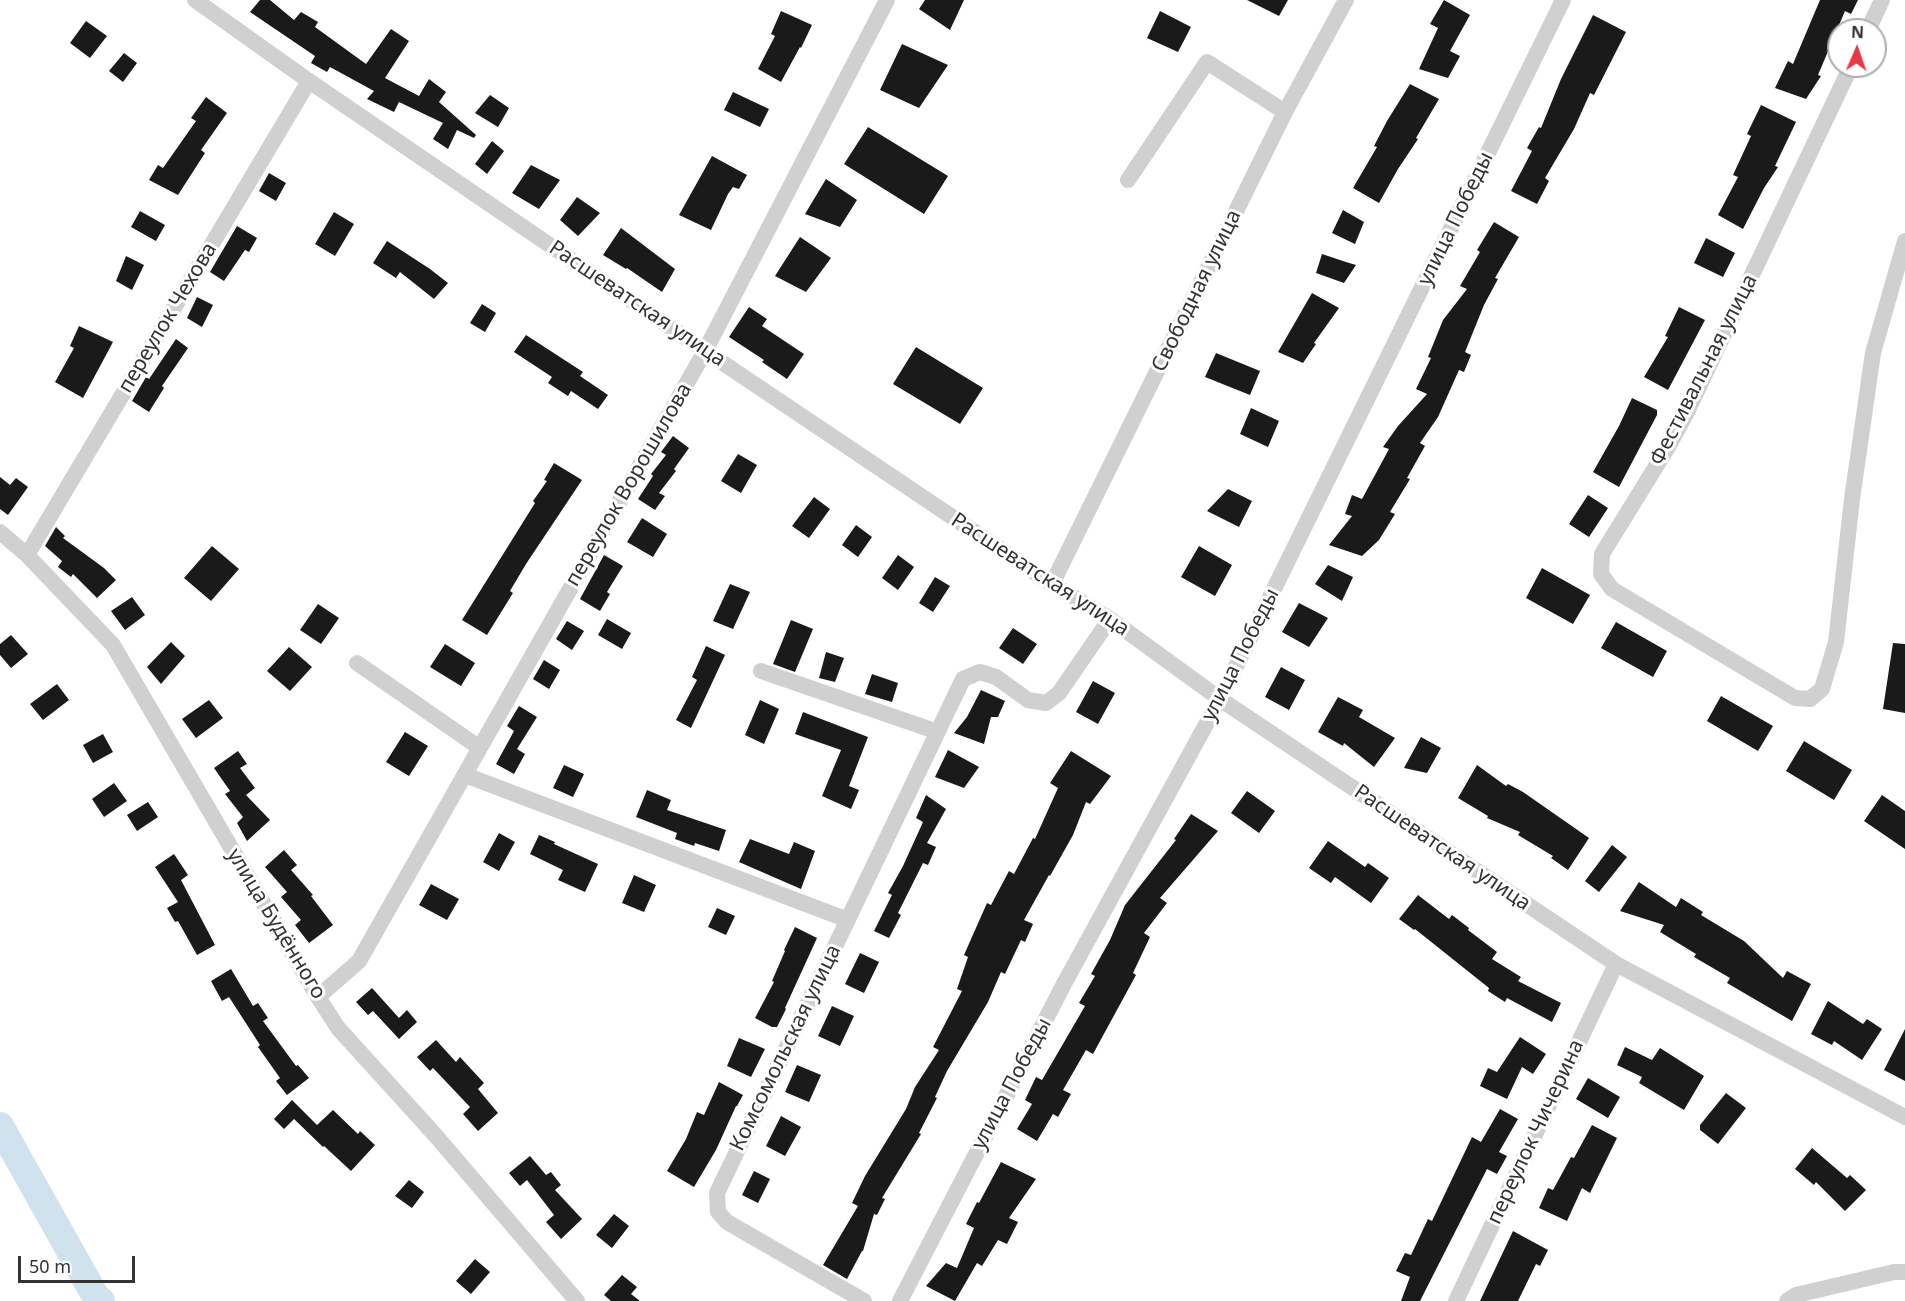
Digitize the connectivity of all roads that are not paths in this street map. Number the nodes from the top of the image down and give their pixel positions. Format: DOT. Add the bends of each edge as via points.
graph roads {
  1 [pos="195,0"];
  2 [pos="887,0"];
  3 [pos="1346,0"];
  4 [pos="1563,0"];
  5 [pos="1882,0"];
  6 [pos="1874,18"];
  7 [pos="1845,78"];
  8 [pos="309,81"];
  9 [pos="1285,112"];
  10 [pos="1128,180"];
  11 [pos="1905,241"];
  12 [pos="705,351"];
  13 [pos="0,532"];
  14 [pos="27,555"];
  15 [pos="1052,584"];
  16 [pos="1110,619"];
  17 [pos="357,663"];
  18 [pos="761,671"];
  19 [pos="1220,699"];
  20 [pos="938,732"];
  21 [pos="480,748"];
  22 [pos="465,775"];
  23 [pos="848,920"];
  24 [pos="1616,964"];
  25 [pos="318,997"];
  26 [pos="1905,1118"];
  27 [pos="1905,1272"];
  28 [pos="577,1301"];
  29 [pos="864,1301"];
  30 [pos="900,1301"];
  31 [pos="1456,1301"];
  32 [pos="1787,1301"];
  1 -- 8 [label="street, Расшеватская улица"];
  2 -- 12 [label="street, переулок Ворошилова"];
  3 -- 9 [label="street, Свободная улица"];
  4 -- 19 [label="street, улица Победы"];
  5 -- 6 [label="street"];
  7 -- 11 [label="street, Фестивальная улица" via="1686,414 1602,554 1601,574 1612,589 1795,698 1810,699 1822,689 1836,642 1873,353"];
  8 -- 12 [label="street, Расшеватская улица"];
  8 -- 14 [label="street, переулок Чехова"];
  9 -- 10 [label="street" via="1207,62"];
  9 -- 15 [label="street, Свободная улица"];
  12 -- 15 [label="street, Расшеватская улица"];
  12 -- 21 [label="street, переулок Ворошилова"];
  13 -- 14 [label="street, улица Будённого"];
  14 -- 25 [label="street, улица Будённого" via="113,645"];
  15 -- 16 [label="street, Расшеватская улица"];
  16 -- 19 [label="street, Расшеватская улица"];
  16 -- 20 [label="street, Комсомольская улица" via="1059,693 1046,703 1028,700 996,677 980,672 963,679"];
  17 -- 21 [label="street"];
  18 -- 20 [label="street"];
  19 -- 24 [label="street, Расшеватская улица"];
  19 -- 30 [label="street, улица Победы" via="1065,982"];
  20 -- 23 [label="street, Комсомольская улица"];
  21 -- 22 [label="street, переулок Ворошилова"];
  22 -- 23 [label="street"];
  22 -- 25 [label="street, переулок Ворошилова" via="360,961"];
  23 -- 29 [label="street, Комсомольская улица" via="717,1193 718,1212 727,1222"];
  24 -- 26 [label="street, Расшеватская улица"];
  24 -- 31 [label="street, переулок Чичерина"];
  25 -- 28 [label="street, улица Будённого" via="338,1028"];
  27 -- 32 [label="street" via="1796,1295"];
}
